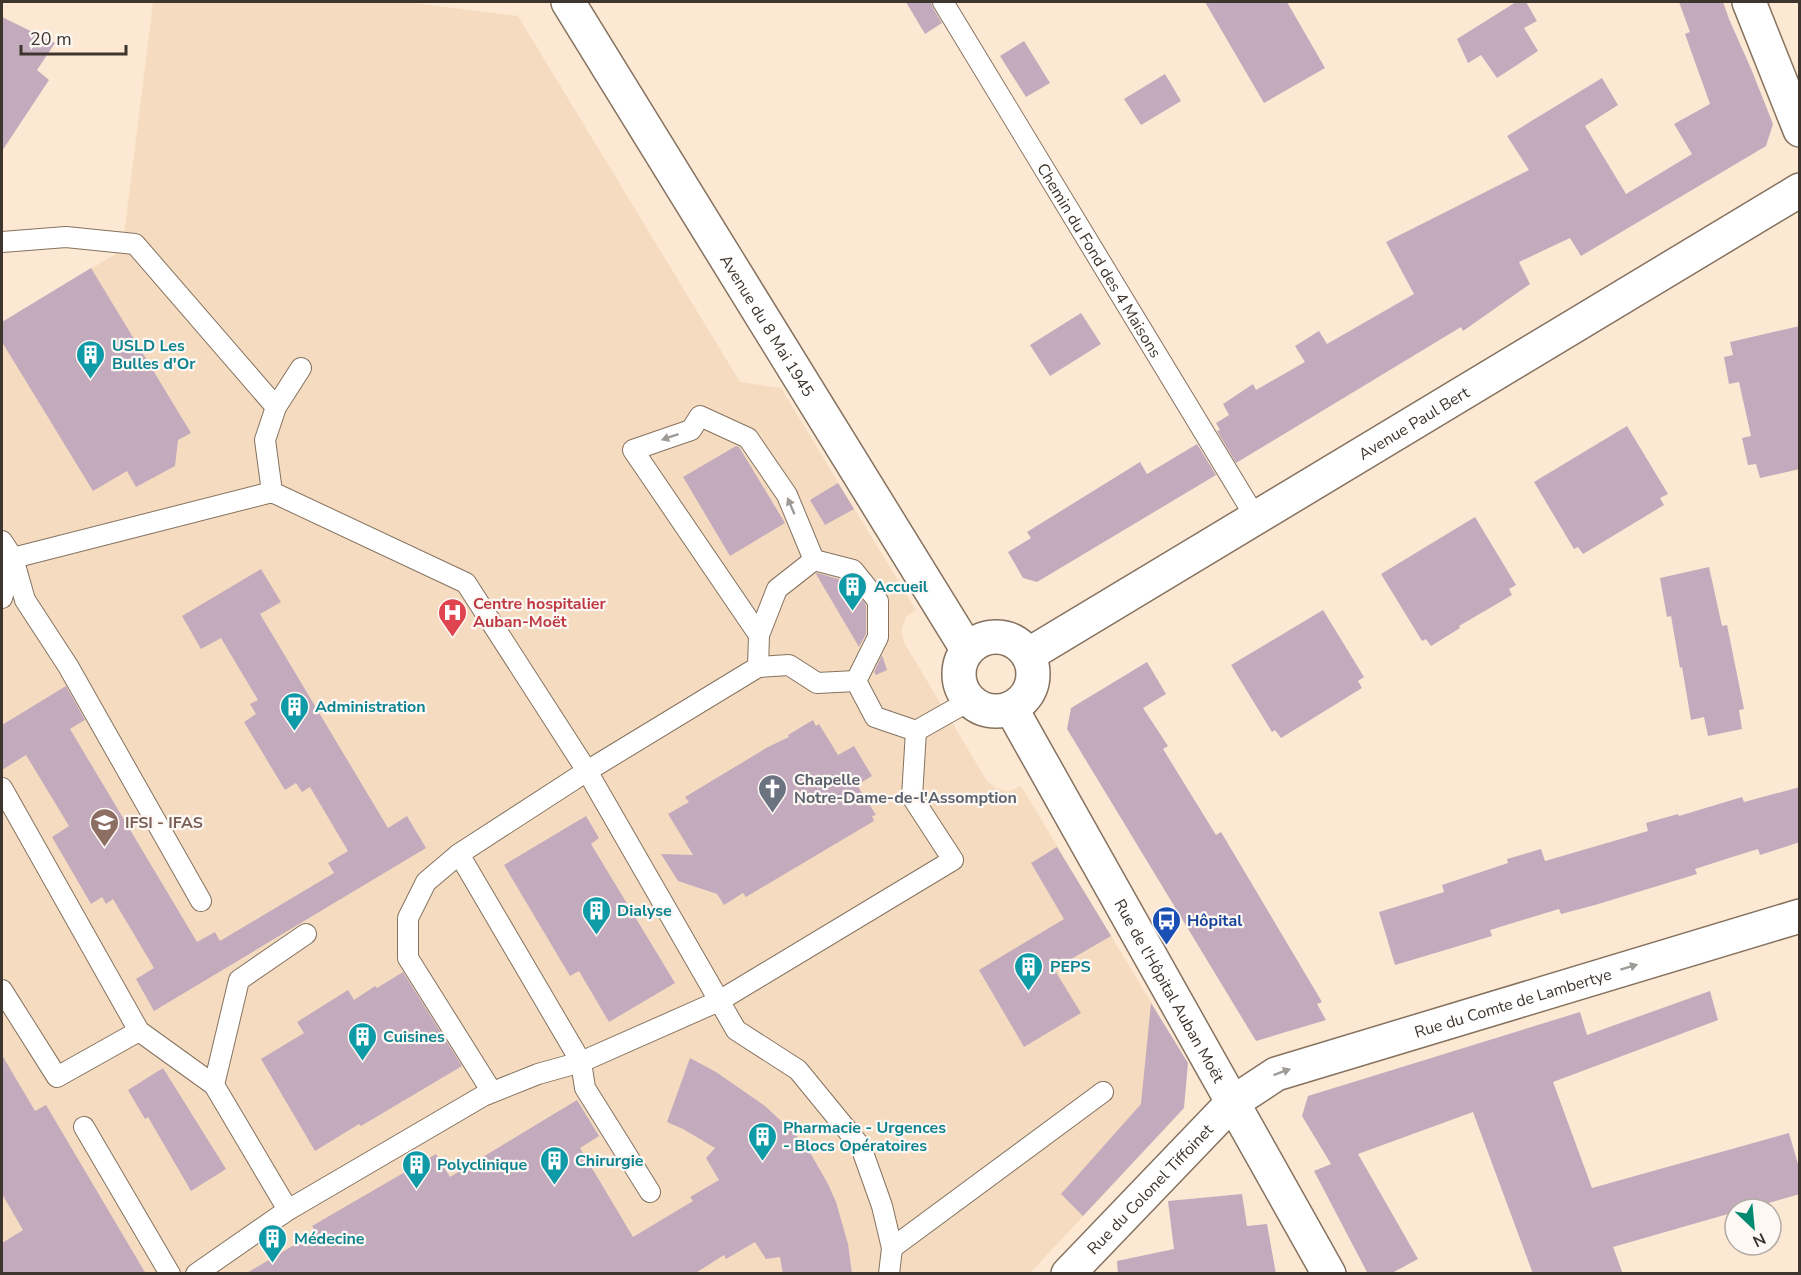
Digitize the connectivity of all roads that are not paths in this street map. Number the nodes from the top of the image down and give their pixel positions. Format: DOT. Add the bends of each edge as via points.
graph roads {
  1 [pos="568,2"];
  2 [pos="944,2"];
  3 [pos="1749,2"];
  4 [pos="1800,130"];
  5 [pos="1800,190"];
  6 [pos="2,242"];
  7 [pos="301,368"];
  8 [pos="276,407"];
  9 [pos="272,492"];
  10 [pos="1256,518"];
  11 [pos="2,540"];
  12 [pos="13,558"];
  13 [pos="814,560"];
  14 [pos="2,597"];
  15 [pos="759,635"];
  16 [pos="967,649"];
  17 [pos="1028,655"];
  18 [pos="758,667"];
  19 [pos="856,681"];
  20 [pos="969,701"];
  21 [pos="1011,708"];
  22 [pos="916,731"];
  23 [pos="587,771"];
  24 [pos="2,790"];
  25 [pos="459,854"];
  26 [pos="201,902"];
  27 [pos="1800,916"];
  28 [pos="306,934"];
  29 [pos="2,990"];
  30 [pos="719,1001"];
  31 [pos="139,1031"];
  32 [pos="581,1062"];
  33 [pos="214,1084"];
  34 [pos="492,1092"];
  35 [pos="1103,1092"];
  36 [pos="1232,1103"];
  37 [pos="84,1127"];
  38 [pos="650,1192"];
  39 [pos="288,1210"];
  40 [pos="892,1248"];
  41 [pos="171,1274"];
  42 [pos="196,1274"];
  43 [pos="889,1274"];
  44 [pos="1068,1274"];
  45 [pos="1329,1274"];
  1 -- 16 [label="main road, Avenue du 8 Mai 1945"];
  2 -- 10 [label="lane, Chemin du Fond des 4 Maisons"];
  3 -- 4 [label="main road"];
  5 -- 10 [label="main road, Avenue Paul Bert"];
  6 -- 8 [label="lane" via="66,237 135,244"];
  7 -- 8 [label="lane"];
  8 -- 9 [label="lane" via="266,440"];
  9 -- 12 [label="lane"];
  9 -- 23 [label="lane" via="466,583"];
  10 -- 17 [label="main road, Avenue Paul Bert"];
  11 -- 12 [label="lane"];
  12 -- 14 [label="lane"];
  12 -- 26 [label="lane" via="26,600 69,666"];
  13 -- 15 [label="lane" via="777,589"];
  13 -- 15 [label="lane, one-way" via="787,495 748,438 700,416 691,430 633,450"];
  13 -- 19 [label="lane" via="853,570 878,601 878,637"];
  15 -- 18 [label="lane"];
  16 -- 17 [label="main road" via="994,636 1020,645"];
  16 -- 20 [label="main road" via="958,674"];
  17 -- 21 [label="main road" via="1033,674 1031,687"];
  18 -- 19 [label="lane" via="789,665 817,683"];
  18 -- 23 [label="lane"];
  19 -- 22 [label="lane" via="875,717"];
  20 -- 21 [label="main road" via="983,709"];
  20 -- 22 [label="lane"];
  21 -- 36 [label="main road, Rue de l'Hôpital Auban Moët"];
  22 -- 30 [label="lane" via="912,797 953,860"];
  23 -- 25 [label="lane"];
  23 -- 30 [label="lane"];
  24 -- 31 [label="lane"];
  25 -- 32 [label="lane"];
  25 -- 34 [label="lane" via="426,882 408,918 408,958"];
  36 -- 27 [label="main road, Rue du Comte de Lambertye, one-way" via="1276,1074"];
  28 -- 33 [label="lane" via="239,980"];
  29 -- 31 [label="lane" via="57,1077"];
  30 -- 32 [label="lane"];
  30 -- 40 [label="lane" via="736,1030 798,1070 861,1147"];
  31 -- 33 [label="lane"];
  32 -- 34 [label="lane"];
  32 -- 38 [label="lane" via="585,1088"];
  33 -- 39 [label="lane"];
  34 -- 39 [label="lane"];
  35 -- 40 [label="lane"];
  36 -- 44 [label="main road, Rue du Colonel Tiffoinet"];
  36 -- 45 [label="main road, Rue de l'Hôpital Auban Moët"];
  37 -- 41 [label="lane"];
  39 -- 42 [label="lane"];
  40 -- 43 [label="lane"];
}
